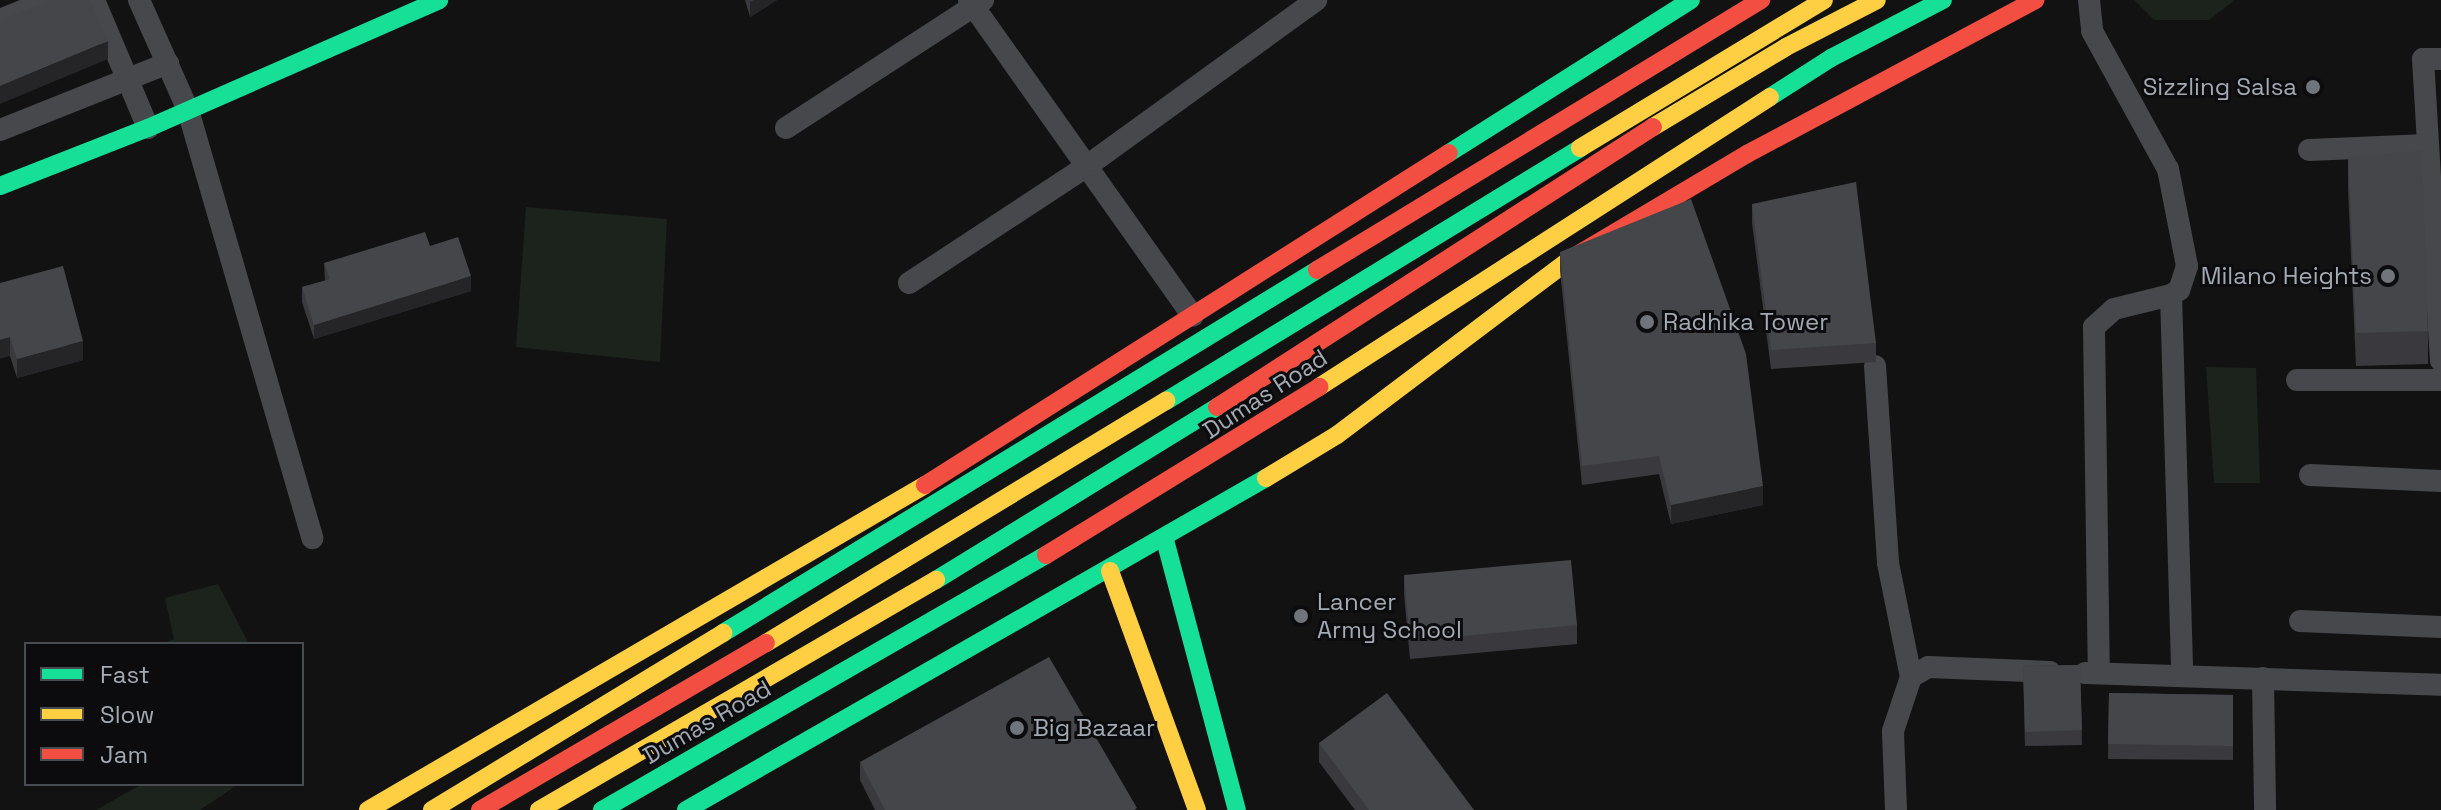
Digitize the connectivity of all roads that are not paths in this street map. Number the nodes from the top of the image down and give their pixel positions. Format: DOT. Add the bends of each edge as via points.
graph roads {
  1 [pos="49,0"];
  2 [pos="94,0"];
  3 [pos="139,0"];
  4 [pos="439,0"];
  5 [pos="1316,0"];
  6 [pos="1691,0"];
  7 [pos="1761,0"];
  8 [pos="1824,0"];
  9 [pos="1877,0"];
  10 [pos="1943,0"];
  11 [pos="2035,0"];
  12 [pos="2089,0"];
  13 [pos="975,2"];
  14 [pos="0,20"];
  15 [pos="2441,59"];
  16 [pos="168,63"];
  17 [pos="121,82"];
  18 [pos="188,110"];
  19 [pos="786,128"];
  20 [pos="0,130"];
  21 [pos="142,130"];
  22 [pos="2427,145"];
  23 [pos="2309,150"];
  24 [pos="1087,166"];
  25 [pos="0,186"];
  26 [pos="909,283"];
  27 [pos="2171,295"];
  28 [pos="1193,316"];
  29 [pos="2441,360"];
  30 [pos="1875,366"];
  31 [pos="2297,380"];
  32 [pos="2441,380"];
  33 [pos="2310,475"];
  34 [pos="2441,481"];
  35 [pos="312,538"];
  36 [pos="1165,540"];
  37 [pos="1110,571"];
  38 [pos="2300,621"];
  39 [pos="2441,627"];
  40 [pos="2099,673"];
  41 [pos="2182,676"];
  42 [pos="1911,677"];
  43 [pos="2263,678"];
  44 [pos="2441,685"];
  45 [pos="368,810"];
  46 [pos="432,810"];
  47 [pos="480,810"];
  48 [pos="539,810"];
  49 [pos="602,810"];
  50 [pos="686,810"];
  51 [pos="1197,810"];
  52 [pos="1237,810"];
  53 [pos="1896,810"];
  54 [pos="2265,810"];
  1 -- 14 [label="street"];
  2 -- 17 [label="street"];
  3 -- 16 [label="street"];
  4 -- 18 [label="main road"];
  5 -- 24 [label="street"];
  6 -- 28 [label="main road"];
  7 -- 46 [label="main road"];
  8 -- 47 [label="main road" via="801,623"];
  9 -- 48 [label="main road" via="1786,47 1591,165 1277,370 900,603"];
  10 -- 49 [label="main road, Dumas Road" via="1831,58 1156,492"];
  11 -- 36 [label="main road" via="1747,154 1585,249 1337,435"];
  12 -- 27 [label="street" via="2092,31 2168,169 2179,208 2187,266 2179,290"];
  13 -- 19 [label="street"];
  13 -- 24 [label="street"];
  15 -- 22 [label="street" via="2423,59"];
  16 -- 17 [label="street"];
  16 -- 18 [label="street"];
  17 -- 20 [label="street"];
  17 -- 21 [label="street"];
  18 -- 21 [label="main road"];
  18 -- 35 [label="street"];
  21 -- 25 [label="main road"];
  22 -- 23 [label="street"];
  22 -- 29 [label="street"];
  24 -- 26 [label="street"];
  24 -- 28 [label="street"];
  27 -- 40 [label="street" via="2114,309 2094,327"];
  27 -- 41 [label="street"];
  28 -- 45 [label="main road" via="924,486"];
  30 -- 42 [label="street" via="1888,563"];
  31 -- 32 [label="street"];
  33 -- 34 [label="street"];
  36 -- 37 [label="main road"];
  36 -- 52 [label="main road"];
  37 -- 50 [label="main road"];
  37 -- 51 [label="main road"];
  38 -- 39 [label="street"];
  40 -- 41 [label="street"];
  40 -- 42 [label="street" via="1928,667"];
  41 -- 43 [label="street"];
  42 -- 53 [label="street" via="1893,731"];
  43 -- 44 [label="street"];
  43 -- 54 [label="street"];
}
